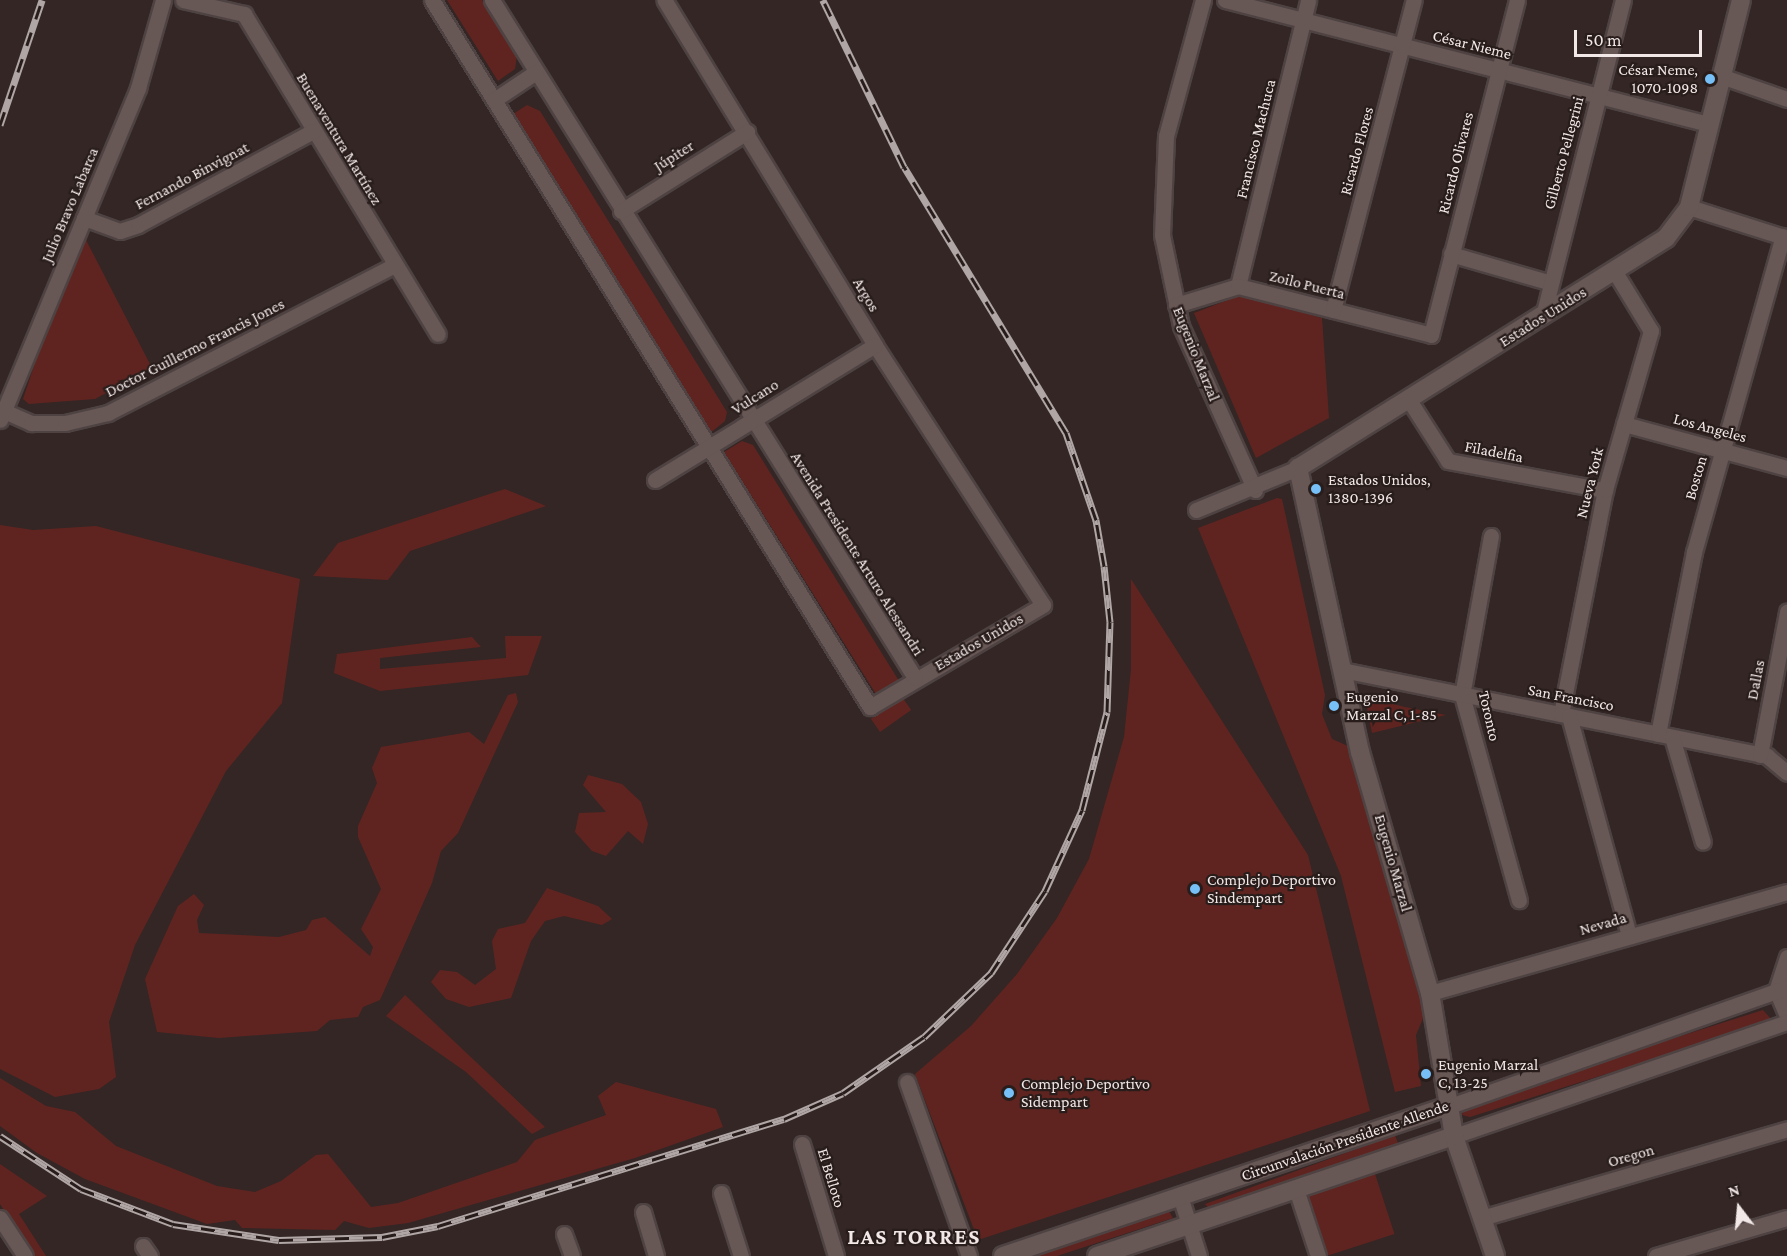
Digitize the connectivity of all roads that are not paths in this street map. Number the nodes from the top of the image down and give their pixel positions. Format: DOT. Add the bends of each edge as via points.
graph roads {
  1 [pos="162,0"];
  2 [pos="183,0"];
  3 [pos="432,0"];
  4 [pos="492,0"];
  5 [pos="664,0"];
  6 [pos="1203,0"];
  7 [pos="1225,0"];
  8 [pos="1308,0"];
  9 [pos="1414,0"];
  10 [pos="1516,0"];
  11 [pos="1623,0"];
  12 [pos="1741,0"];
  13 [pos="1303,20"];
  14 [pos="1403,45"];
  15 [pos="1498,70"];
  16 [pos="536,72"];
  17 [pos="1721,76"];
  18 [pos="1599,96"];
  19 [pos="1787,99"];
  20 [pos="494,100"];
  21 [pos="1709,124"];
  22 [pos="313,131"];
  23 [pos="747,132"];
  24 [pos="1689,207"];
  25 [pos="621,211"];
  26 [pos="84,218"];
  27 [pos="1785,237"];
  28 [pos="1451,254"];
  29 [pos="395,266"];
  30 [pos="1615,272"];
  31 [pos="1548,282"];
  32 [pos="1238,286"];
  33 [pos="1176,305"];
  34 [pos="1333,310"];
  35 [pos="1543,316"];
  36 [pos="438,334"];
  37 [pos="1431,335"];
  38 [pos="874,345"];
  39 [pos="1408,400"];
  40 [pos="2,416"];
  41 [pos="752,420"];
  42 [pos="1624,424"];
  43 [pos="709,447"];
  44 [pos="1723,450"];
  45 [pos="1298,468"];
  46 [pos="1787,468"];
  47 [pos="655,480"];
  48 [pos="1255,490"];
  49 [pos="1605,490"];
  50 [pos="1196,510"];
  51 [pos="1491,536"];
  52 [pos="1043,605"];
  53 [pos="1787,612"];
  54 [pos="1342,670"];
  55 [pos="915,678"];
  56 [pos="1462,695"];
  57 [pos="1565,715"];
  58 [pos="1665,735"];
  59 [pos="1760,755"];
  60 [pos="1787,773"];
  61 [pos="1703,842"];
  62 [pos="1787,892"];
  63 [pos="1519,900"];
  64 [pos="1629,935"];
  65 [pos="1787,957"];
  66 [pos="1781,988"];
  67 [pos="1430,993"];
  68 [pos="1787,1016"];
  69 [pos="1787,1022"];
  70 [pos="908,1082"];
  71 [pos="1447,1107"];
  72 [pos="1787,1129"];
  73 [pos="1454,1136"];
  74 [pos="802,1144"];
  75 [pos="1296,1189"];
  76 [pos="721,1193"];
  77 [pos="1180,1196"];
  78 [pos="643,1212"];
  79 [pos="1485,1217"];
  80 [pos="0,1218"];
  81 [pos="1787,1218"];
  82 [pos="1188,1226"];
  83 [pos="564,1234"];
  84 [pos="25,1256"];
  85 [pos="572,1256"];
  86 [pos="656,1256"];
  87 [pos="741,1256"];
  88 [pos="836,1256"];
  89 [pos="969,1256"];
  90 [pos="1003,1256"];
  91 [pos="1097,1256"];
  92 [pos="1199,1256"];
  93 [pos="1318,1256"];
  94 [pos="1495,1256"];
  95 [pos="1656,1256"];
  1 -- 26 [label="street, Julio Bravo Labarca" via="138,88"];
  2 -- 22 [label="street, Buenaventura Martínez" via="244,14"];
  3 -- 20 [label="street, Avenida Presidente Arturo Alessandri"];
  4 -- 16 [label="street, Avenida Presidente Arturo Alessandri"];
  5 -- 23 [label="street, Argos"];
  6 -- 33 [label="street, Eugenio Marzal" via="1162,161 1162,235"];
  7 -- 13 [label="street, César Nieme"];
  8 -- 13 [label="street, Francisco Machuca"];
  9 -- 14 [label="street, Ricardo Flores"];
  10 -- 15 [label="street, Ricardo Olivares"];
  11 -- 18 [label="street, Gilberto Pellegrini"];
  12 -- 17 [label="main road, Estados Unidos"];
  13 -- 14 [label="street, César Nieme"];
  13 -- 32 [label="street, Francisco Machuca"];
  14 -- 15 [label="street, César Nieme"];
  14 -- 34 [label="street, Ricardo Flores"];
  15 -- 18 [label="street, César Nieme"];
  15 -- 28 [label="street, Ricardo Olivares"];
  16 -- 20 [label="street"];
  16 -- 25 [label="street, Avenida Presidente Arturo Alessandri"];
  17 -- 19 [label="street"];
  17 -- 21 [label="main road, Estados Unidos"];
  18 -- 21 [label="street, César Nieme"];
  18 -- 31 [label="street, Gilberto Pellegrini"];
  20 -- 43 [label="street, Avenida Presidente Arturo Alessandri"];
  21 -- 24 [label="main road, Estados Unidos"];
  22 -- 26 [label="street, Fernando Binvignat" via="138,225 120,231"];
  22 -- 29 [label="street, Buenaventura Martínez"];
  23 -- 25 [label="street, Júpiter"];
  23 -- 38 [label="street, Argos"];
  24 -- 27 [label="street"];
  24 -- 30 [label="main road, Estados Unidos" via="1666,238"];
  25 -- 41 [label="street, Avenida Presidente Arturo Alessandri"];
  26 -- 40 [label="street, Julio Bravo Labarca"];
  27 -- 44 [label="street, Boston"];
  28 -- 31 [label="street"];
  28 -- 37 [label="street, Ricardo Olivares"];
  29 -- 36 [label="street, Buenaventura Martínez"];
  29 -- 40 [label="street, Doctor Guillermo Francis Jones" via="108,412 65,423 30,423"];
  30 -- 35 [label="main road, Estados Unidos"];
  30 -- 42 [label="street, Nueva York" via="1651,331"];
  31 -- 35 [label="street, Gilberto Pellegrini"];
  32 -- 33 [label="street"];
  32 -- 34 [label="street, Zoilo Puerta"];
  33 -- 48 [label="street, Eugenio Marzal"];
  34 -- 37 [label="street, Zoilo Puerta"];
  35 -- 39 [label="main road, Estados Unidos"];
  38 -- 41 [label="street, Vulcano"];
  38 -- 52 [label="street, Argos"];
  39 -- 45 [label="main road, Estados Unidos"];
  39 -- 49 [label="street, Filadelfia" via="1449,461"];
  41 -- 43 [label="street, Vulcano"];
  41 -- 55 [label="street, Avenida Presidente Arturo Alessandri"];
  42 -- 44 [label="street, Los Angeles"];
  42 -- 49 [label="street, Nueva York"];
  43 -- 47 [label="street, Vulcano"];
  43 -- 55 [label="street, Avenida Presidente Arturo Alessandri" via="870,707"];
  44 -- 46 [label="street, Los Angeles"];
  44 -- 58 [label="street, Boston" via="1694,552"];
  45 -- 48 [label="street, Estados Unidos"];
  45 -- 54 [label="main road, Eugenio Marzal"];
  48 -- 50 [label="street, Estados Unidos"];
  49 -- 57 [label="street, Nueva York"];
  51 -- 56 [label="street, Toronto"];
  52 -- 55 [label="street, Estados Unidos"];
  53 -- 59 [label="street, Dallas"];
  54 -- 56 [label="street, San Francisco"];
  54 -- 67 [label="main road, Eugenio Marzal"];
  56 -- 57 [label="street, San Francisco"];
  56 -- 63 [label="street, Toronto"];
  57 -- 58 [label="street, San Francisco"];
  57 -- 64 [label="street, Nueva York"];
  58 -- 59 [label="street, San Francisco"];
  58 -- 61 [label="street, Boston"];
  59 -- 60 [label="street, San Francisco" via="1780,762"];
  62 -- 64 [label="street, Nevada"];
  64 -- 67 [label="street, Nevada"];
  65 -- 66 [label="street"];
  66 -- 68 [label="street"];
  66 -- 71 [label="street, Circunvalación Presidente Allende"];
  67 -- 71 [label="main road, Eugenio Marzal"];
  69 -- 73 [label="street, Circunvalación Presidente Allende"];
  70 -- 89 [label="street"];
  71 -- 73 [label="main road, Eugenio Marzal"];
  71 -- 77 [label="main road, Circunvalación Presidente Allende"];
  72 -- 79 [label="street, Oregon"];
  73 -- 75 [label="main road, Circunvalación Presidente Allende"];
  73 -- 79 [label="main road, Eugenio Marzal"];
  74 -- 88 [label="street, El Belloto"];
  75 -- 82 [label="main road, Circunvalación Presidente Allende"];
  75 -- 93 [label="street"];
  76 -- 87 [label="street"];
  77 -- 82 [label="street"];
  77 -- 90 [label="main road, Circunvalación Presidente Allende"];
  78 -- 86 [label="street"];
  79 -- 94 [label="main road, Eugenio Marzal"];
  80 -- 84 [label="street"];
  81 -- 95 [label="street"];
  82 -- 91 [label="main road, Circunvalación Presidente Allende"];
  82 -- 92 [label="street"];
  83 -- 85 [label="street"];
}
